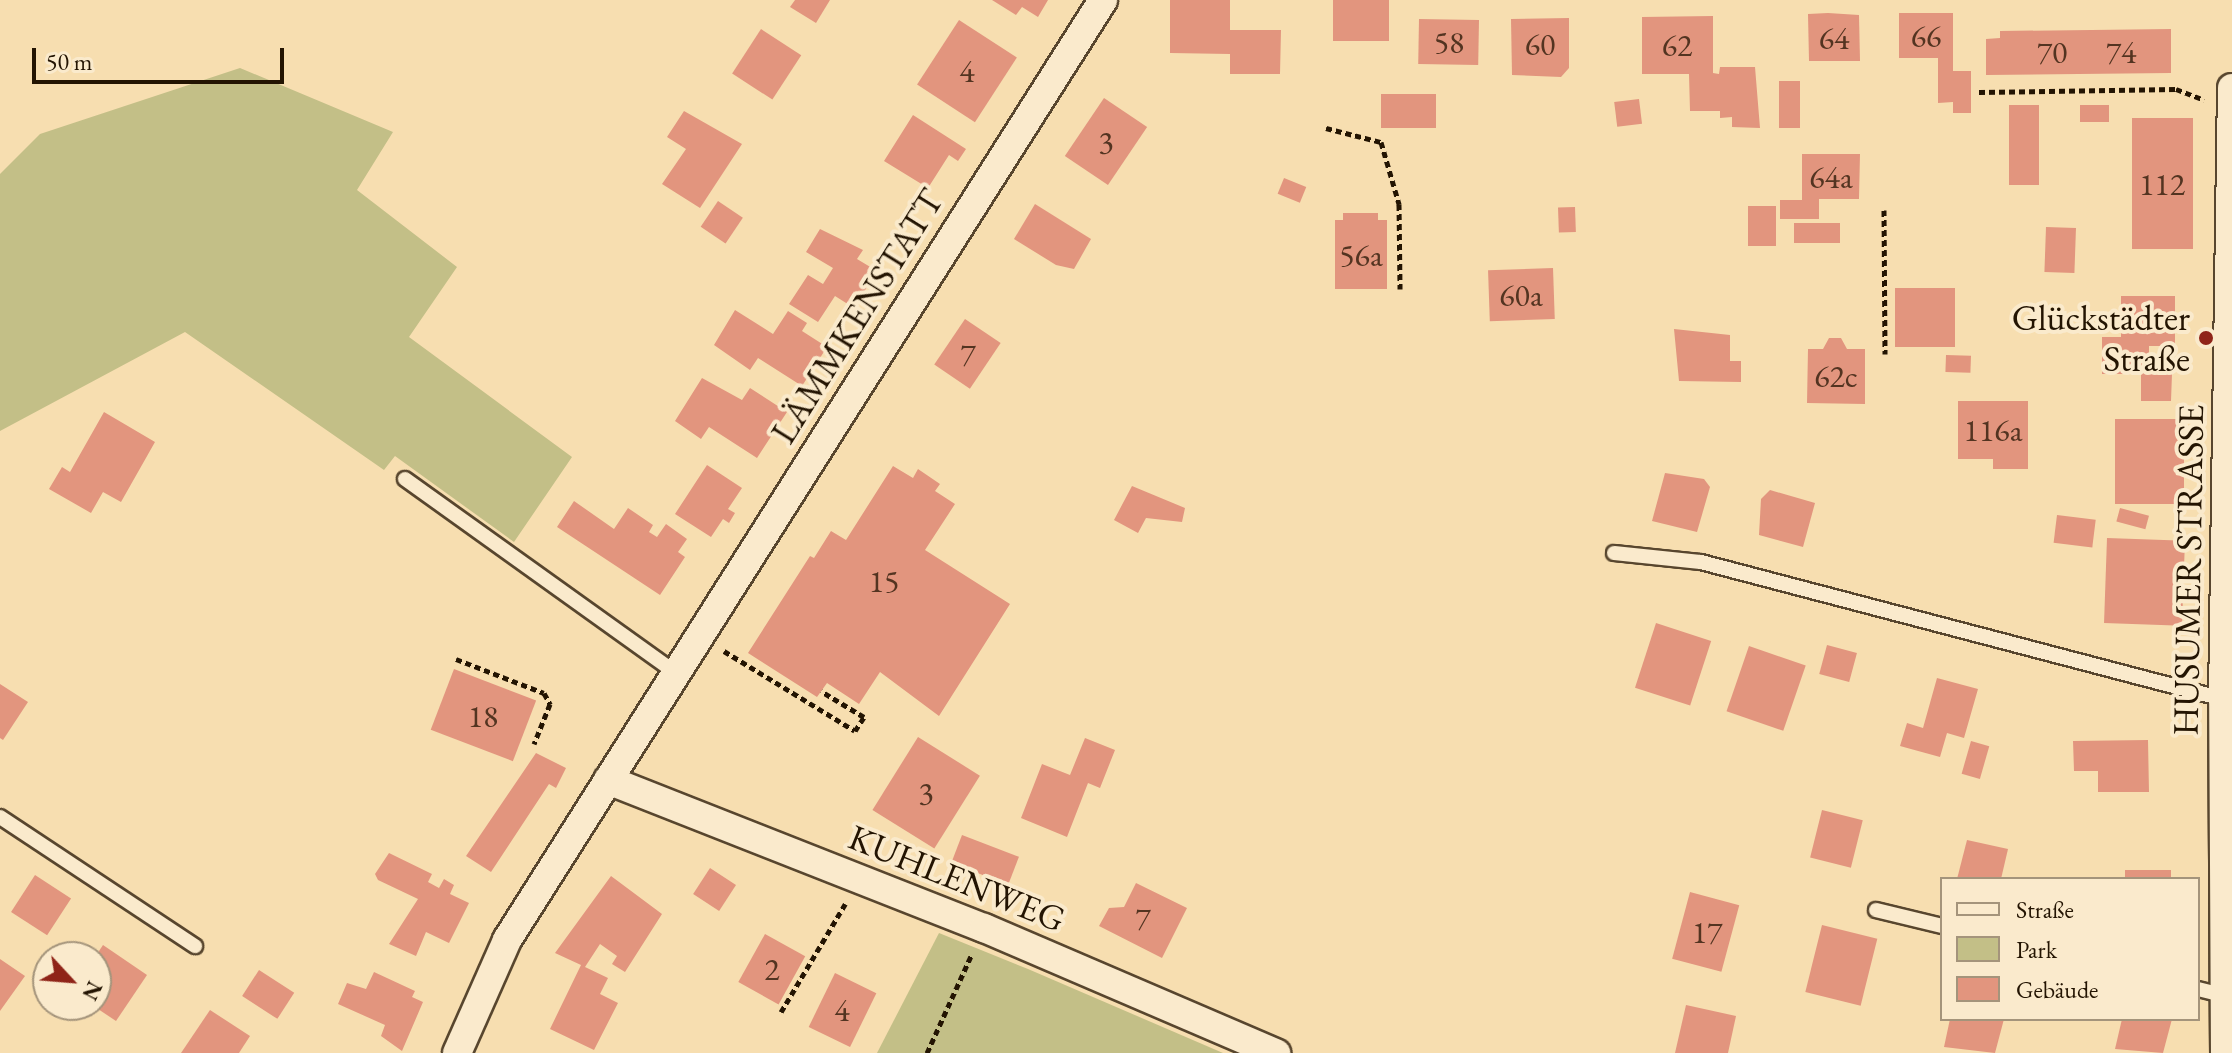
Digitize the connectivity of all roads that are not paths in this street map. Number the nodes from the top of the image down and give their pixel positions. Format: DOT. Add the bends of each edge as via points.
graph roads {
  1 [pos="1103,0"];
  2 [pos="2232,103"];
  3 [pos="405,479"];
  4 [pos="2229,542"];
  5 [pos="1614,553"];
  6 [pos="676,673"];
  7 [pos="2223,699"];
  8 [pos="608,780"];
  9 [pos="0,817"];
  10 [pos="1876,910"];
  11 [pos="1940,926"];
  12 [pos="195,946"];
  13 [pos="2200,990"];
  14 [pos="2226,996"];
  15 [pos="457,1053"];
  16 [pos="1276,1053"];
  17 [pos="2225,1053"];
  1 -- 6 [label="street, LÄMMKENSTATT"];
  2 -- 4 [label="street, HUSUMER STRASSE"];
  3 -- 6 [label="lane"];
  4 -- 7 [label="street, HUSUMER STRASSE"];
  5 -- 7 [label="lane" via="1714,565"];
  6 -- 8 [label="street, LÄMMKENSTATT"];
  7 -- 14 [label="street, HUSUMER STRASSE"];
  8 -- 15 [label="street, LÄMMKENSTATT" via="507,940"];
  8 -- 16 [label="street, KUHLENWEG" via="984,928"];
  9 -- 12 [label="lane"];
  10 -- 11 [label="lane"];
  13 -- 14 [label="lane"];
  14 -- 17 [label="street, HUSUMER STRASSE"];
}
